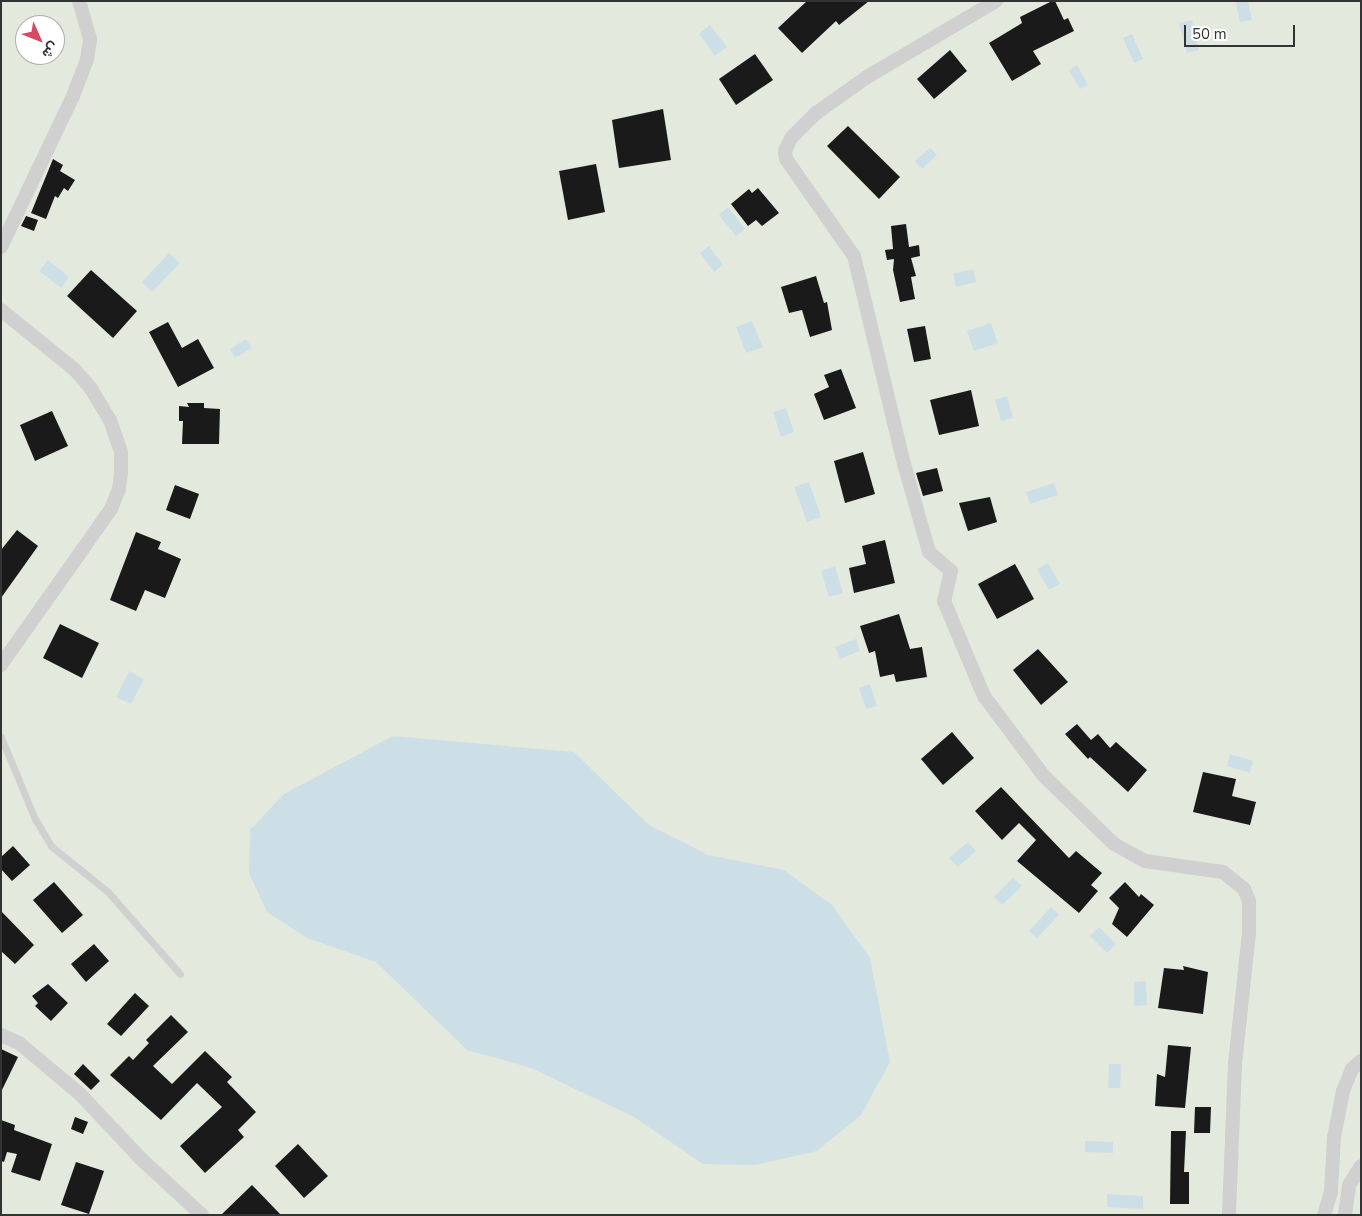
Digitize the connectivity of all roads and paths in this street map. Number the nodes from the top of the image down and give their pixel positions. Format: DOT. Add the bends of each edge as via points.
graph roads {
  1 [pos="79,1"];
  2 [pos="996,1"];
  3 [pos="1,248"];
  4 [pos="1,310"];
  5 [pos="1,665"];
  6 [pos="1,737"];
  7 [pos="180,974"];
  8 [pos="1,1035"];
  9 [pos="1361,1061"];
  10 [pos="1361,1166"];
  11 [pos="202,1215"];
  12 [pos="1229,1215"];
  13 [pos="1324,1215"];
  14 [pos="1344,1215"];
  1 -- 3 [label="street" via="90,39 87,59 73,96"];
  2 -- 12 [label="street" via="867,77 815,114 791,138 785,152 786,159 854,256 904,464 929,552 950,571 944,600 984,696 1043,775 1114,844 1144,861 1223,872 1244,889 1249,901 1249,933 1235,1064"];
  4 -- 5 [label="street" via="75,370 90,387 110,420 121,452 121,471 111,509"];
  6 -- 7 [label="lane" via="35,819 52,846 108,892"];
  8 -- 11 [label="street" via="19,1043 80,1094 140,1158"];
  9 -- 13 [label="street" via="1352,1069 1343,1091 1334,1137 1332,1192"];
  10 -- 14 [label="street" via="1349,1185"];
}
